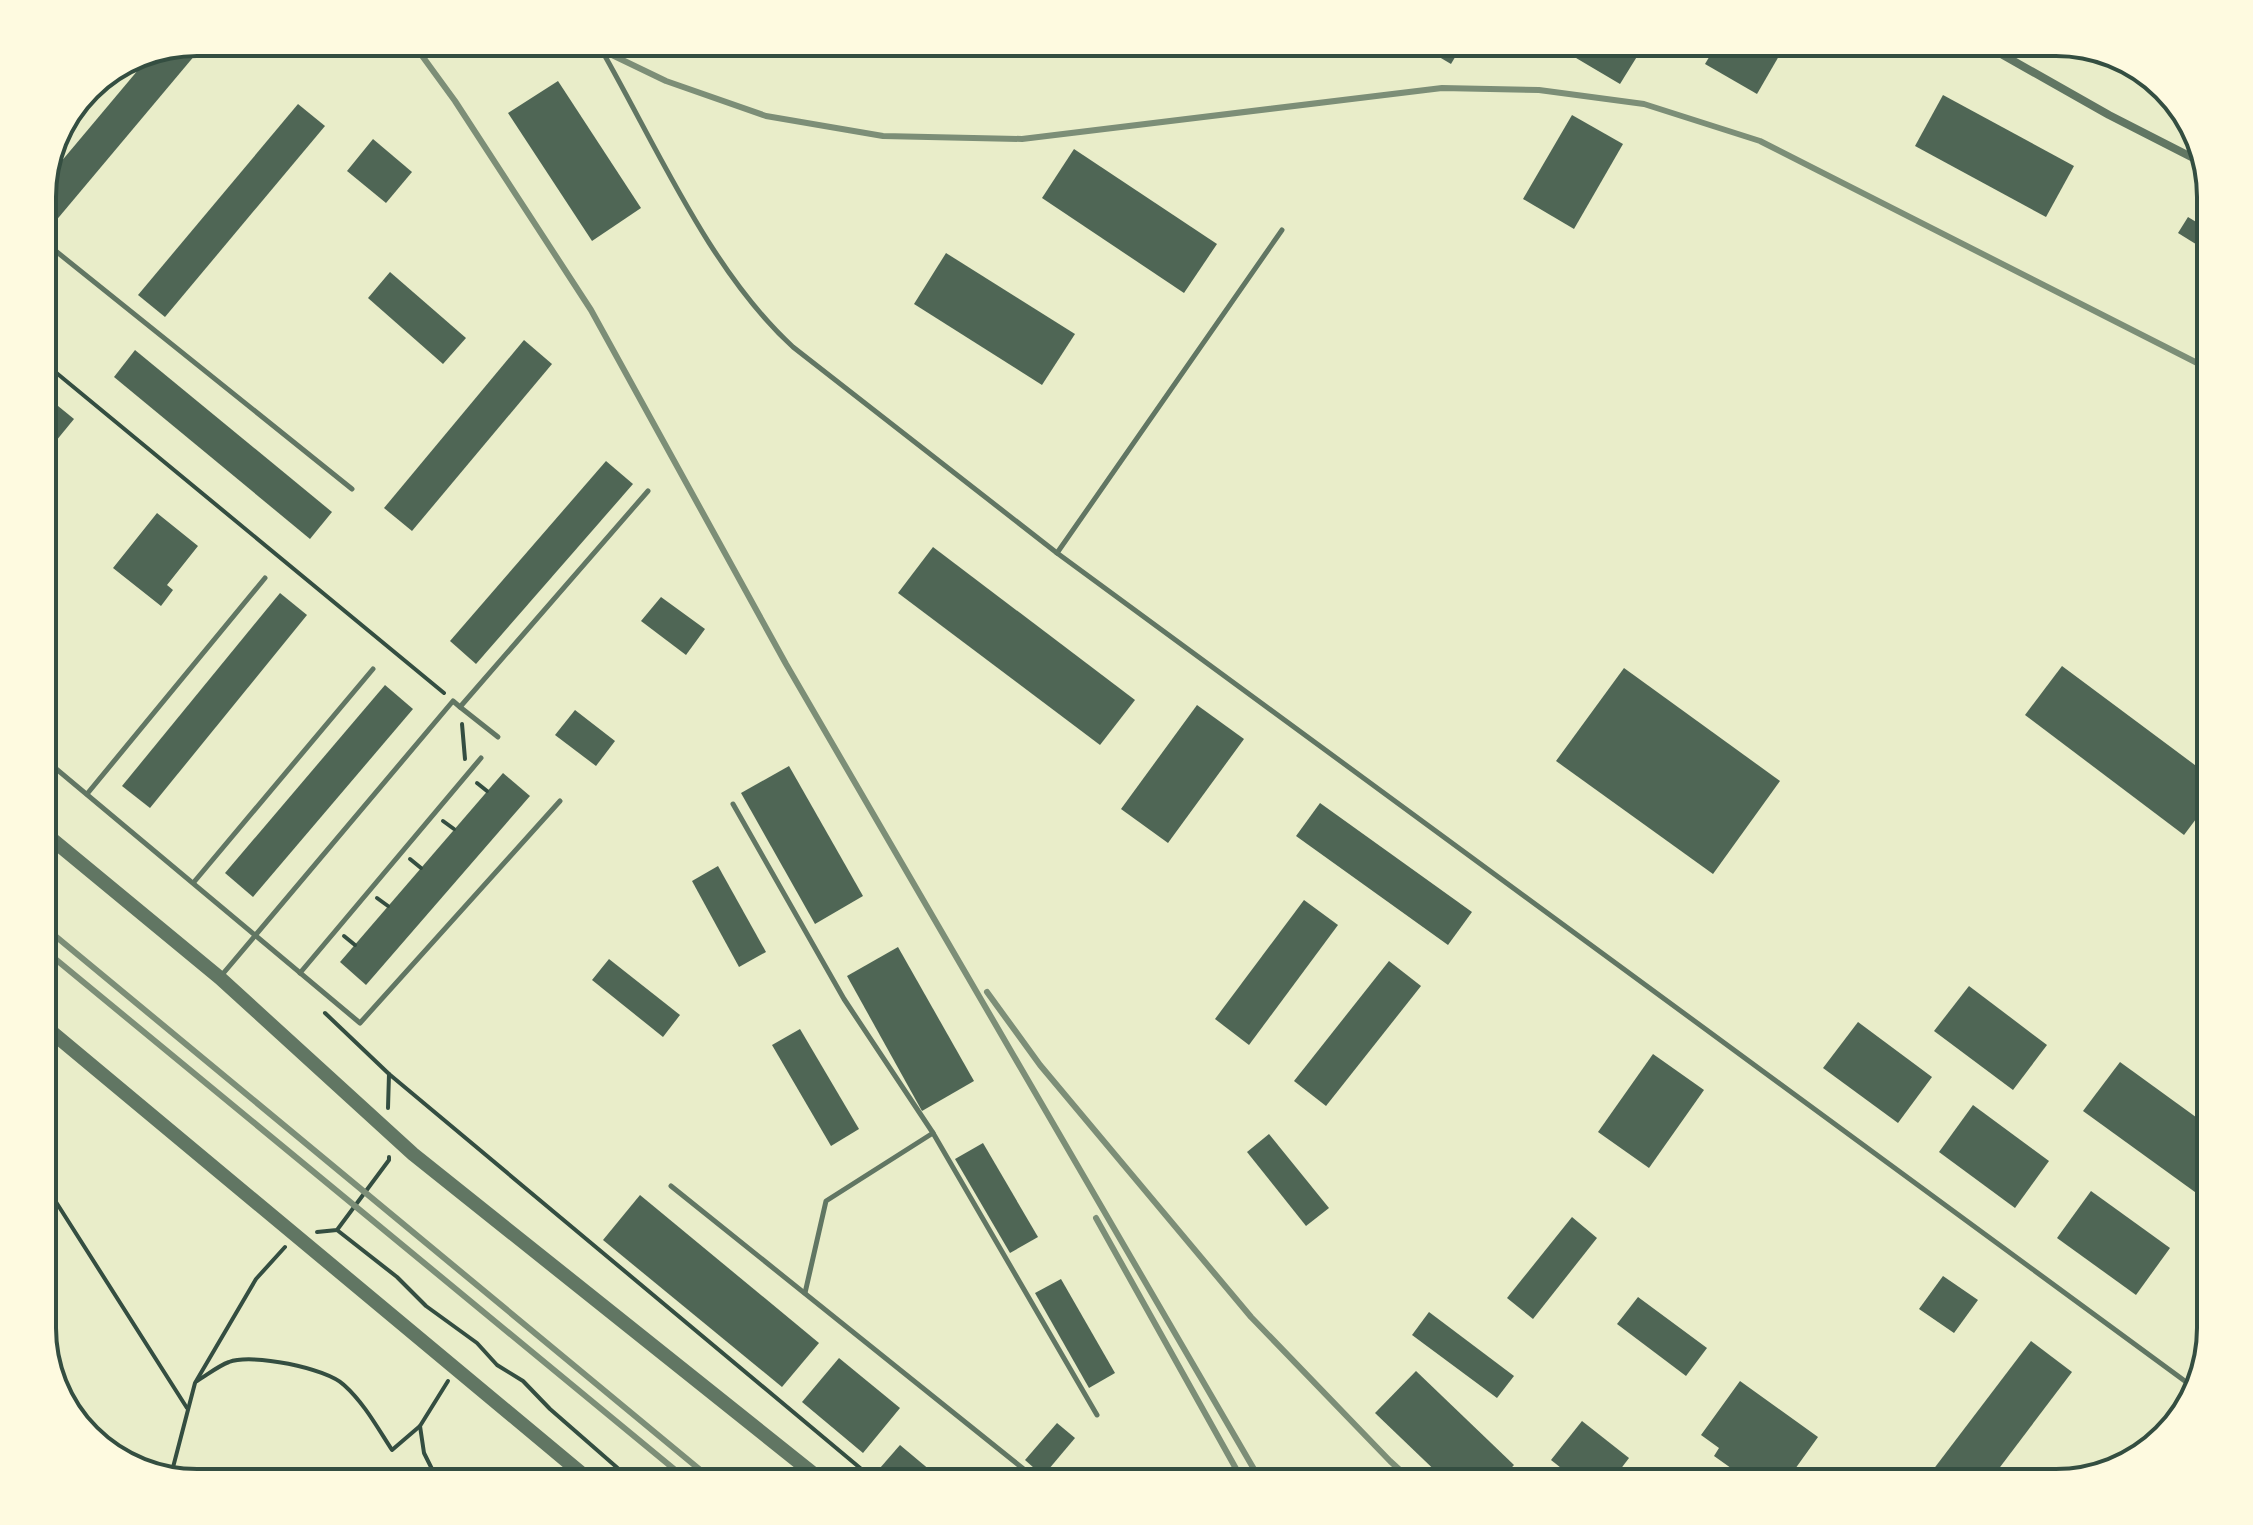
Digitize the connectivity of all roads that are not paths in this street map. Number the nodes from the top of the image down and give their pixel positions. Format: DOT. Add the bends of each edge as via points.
graph roads {
  1 [pos="605,56"];
  2 [pos="2005,56"];
  3 [pos="2191,157"];
  4 [pos="1282,230"];
  5 [pos="56,251"];
  6 [pos="352,489"];
  7 [pos="648,491"];
  8 [pos="1057,553"];
  9 [pos="265,578"];
  10 [pos="373,669"];
  11 [pos="460,707"];
  12 [pos="498,737"];
  13 [pos="481,758"];
  14 [pos="56,769"];
  15 [pos="87,794"];
  16 [pos="560,801"];
  17 [pos="733,804"];
  18 [pos="56,843"];
  19 [pos="194,882"];
  20 [pos="255,934"];
  21 [pos="300,973"];
  22 [pos="220,978"];
  23 [pos="56,1036"];
  24 [pos="933,1133"];
  25 [pos="671,1186"];
  26 [pos="805,1293"];
  27 [pos="2186,1382"];
  28 [pos="1097,1415"];
  29 [pos="576,1469"];
  30 [pos="808,1469"];
  31 [pos="1024,1469"];
  1 -- 8 [label="lane" via="719,258 766,323"];
  2 -- 3 [label="street"];
  4 -- 8 [label="lane"];
  5 -- 6 [label="lane"];
  7 -- 11 [label="lane"];
  8 -- 27 [label="lane"];
  9 -- 15 [label="lane"];
  10 -- 19 [label="lane"];
  11 -- 12 [label="lane"];
  11 -- 20 [label="lane" via="453,701"];
  13 -- 21 [label="lane"];
  14 -- 15 [label="lane"];
  15 -- 19 [label="lane"];
  16 -- 21 [label="lane" via="360,1023"];
  17 -- 24 [label="lane" via="844,999"];
  18 -- 22 [label="street"];
  19 -- 20 [label="lane"];
  20 -- 21 [label="lane"];
  20 -- 22 [label="lane"];
  22 -- 30 [label="street" via="388,1131"];
  23 -- 29 [label="street"];
  24 -- 26 [label="lane" via="826,1201"];
  24 -- 28 [label="lane"];
  25 -- 26 [label="lane"];
  26 -- 31 [label="lane"];
}
